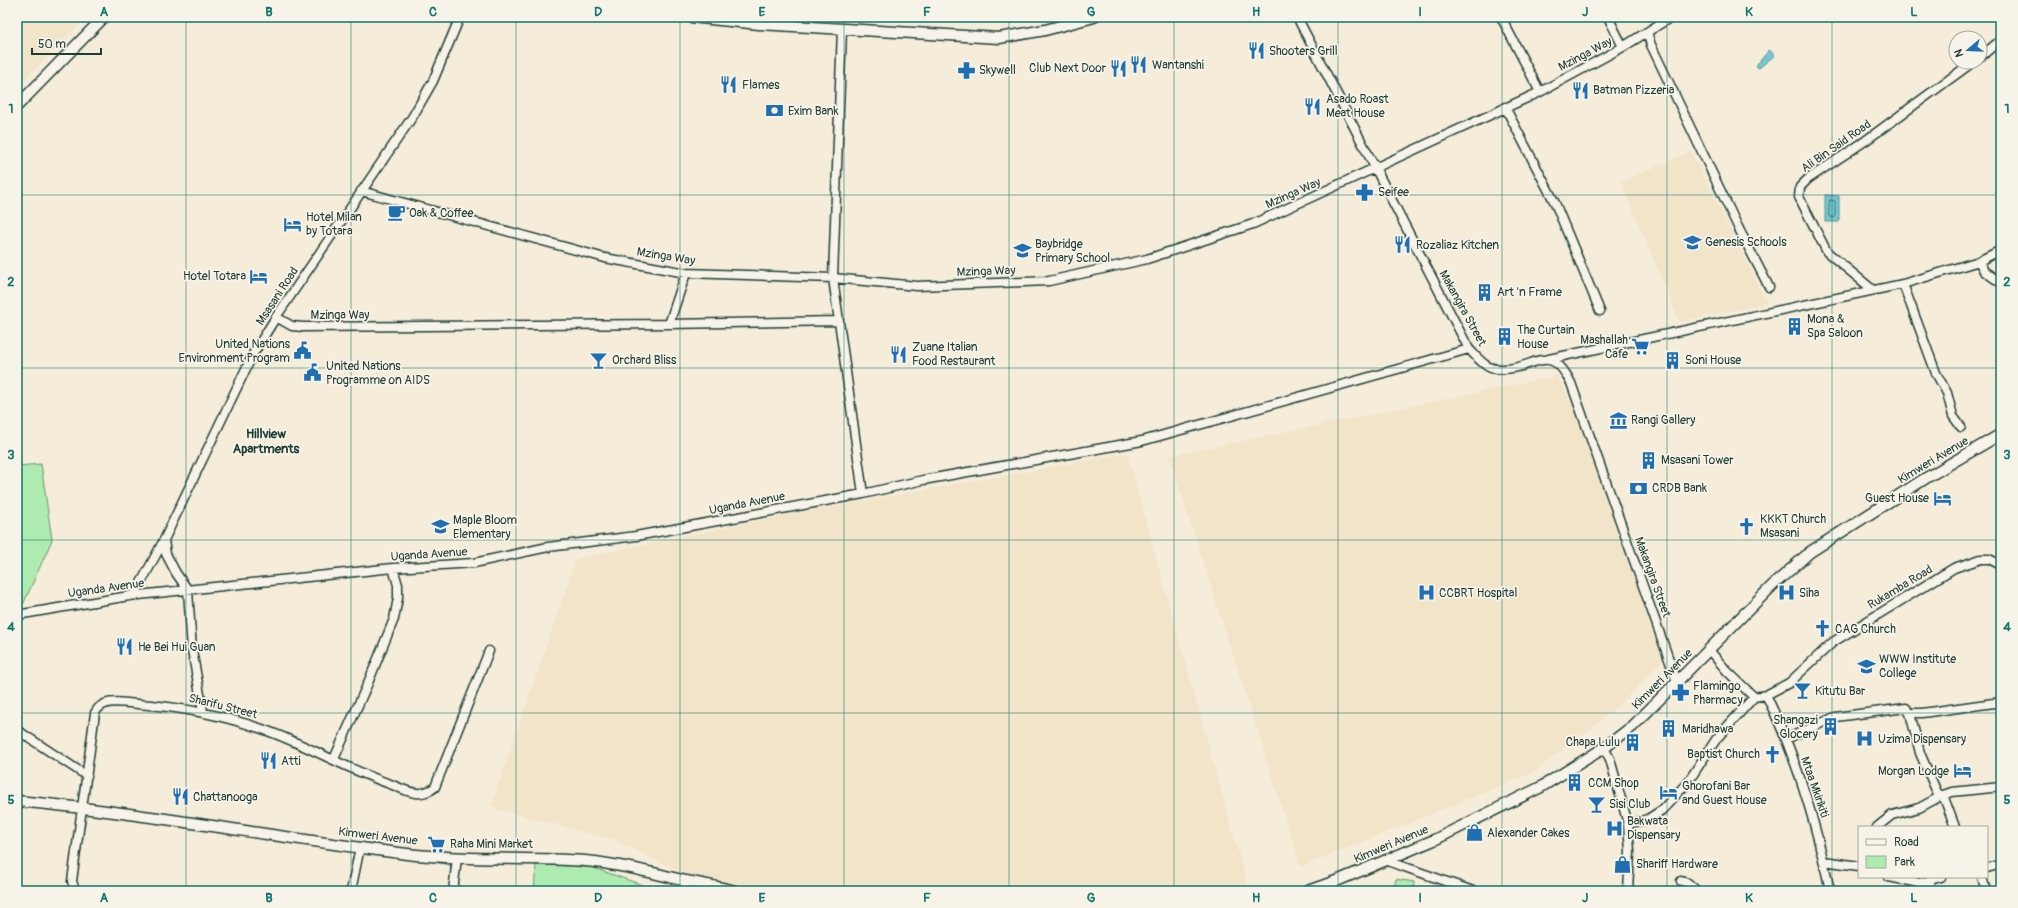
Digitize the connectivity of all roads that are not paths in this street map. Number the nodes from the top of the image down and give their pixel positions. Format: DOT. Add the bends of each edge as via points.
graph roads {
  1 [pos="104,17"];
  2 [pos="460,17"];
  3 [pos="691,17"];
  4 [pos="1094,17"];
  5 [pos="1298,17"];
  6 [pos="1501,17"];
  7 [pos="1608,17"];
  8 [pos="1671,17"];
  9 [pos="842,29"];
  10 [pos="1647,32"];
  11 [pos="2001,40"];
  12 [pos="1623,47"];
  13 [pos="1988,51"];
  14 [pos="1962,70"];
  15 [pos="1540,92"];
  16 [pos="17,106"];
  17 [pos="1505,107"];
  18 [pos="1375,169"];
  19 [pos="361,191"];
  20 [pos="2001,250"];
  21 [pos="1979,261"];
  22 [pos="686,274"];
  23 [pos="833,278"];
  24 [pos="2001,283"];
  25 [pos="1903,284"];
  26 [pos="1769,287"];
  27 [pos="1873,290"];
  28 [pos="1600,311"];
  29 [pos="276,317"];
  30 [pos="838,321"];
  31 [pos="668,324"];
  32 [pos="1469,348"];
  33 [pos="1549,359"];
  34 [pos="1961,427"];
  35 [pos="2001,434"];
  36 [pos="863,494"];
  37 [pos="164,540"];
  38 [pos="2001,565"];
  39 [pos="394,568"];
  40 [pos="188,590"];
  41 [pos="129,596"];
  42 [pos="17,615"];
  43 [pos="1709,650"];
  44 [pos="489,651"];
  45 [pos="1677,682"];
  46 [pos="1766,695"];
  47 [pos="1754,697"];
  48 [pos="2001,702"];
  49 [pos="203,711"];
  50 [pos="1910,713"];
  51 [pos="17,730"];
  52 [pos="1786,739"];
  53 [pos="1604,748"];
  54 [pos="334,759"];
  55 [pos="87,776"];
  56 [pos="2001,787"];
  57 [pos="1941,796"];
  58 [pos="17,801"];
  59 [pos="83,807"];
  60 [pos="1628,824"];
  61 [pos="1878,826"];
  62 [pos="1955,826"];
  63 [pos="360,847"];
  64 [pos="457,858"];
  65 [pos="1385,860"];
  66 [pos="1824,861"];
  67 [pos="2001,864"];
  68 [pos="1858,866"];
  69 [pos="1988,868"];
  70 [pos="1894,878"];
  71 [pos="1937,878"];
  72 [pos="1982,878"];
  73 [pos="1930,880"];
  74 [pos="687,881"];
  75 [pos="1681,881"];
  76 [pos="75,891"];
  77 [pos="351,891"];
  78 [pos="453,891"];
  79 [pos="683,891"];
  80 [pos="736,891"];
  81 [pos="1308,891"];
  82 [pos="1473,891"];
  83 [pos="1628,891"];
  84 [pos="1697,891"];
  85 [pos="1830,891"];
  86 [pos="1930,891"];
  87 [pos="1986,891"];
  1 -- 16 [label="street"];
  2 -- 19 [label="street, Msasani Road" via="424,99"];
  3 -- 9 [label="street"];
  4 -- 9 [label="street" via="1045,30 998,38"];
  5 -- 18 [label="street, Makangira Street"];
  6 -- 15 [label="street"];
  7 -- 12 [label="street"];
  8 -- 10 [label="street, Mzinga Way"];
  9 -- 23 [label="street"];
  10 -- 12 [label="street, Mzinga Way"];
  10 -- 26 [label="street" via="1651,45"];
  11 -- 13 [label="street"];
  12 -- 15 [label="street, Mzinga Way"];
  14 -- 27 [label="street, Ali Bin Said Road" via="1800,187 1799,196 1827,252"];
  15 -- 17 [label="street, Mzinga Way"];
  17 -- 18 [label="street, Mzinga Way"];
  17 -- 28 [label="street" via="1555,203"];
  18 -- 23 [label="street, Mzinga Way" via="1254,224 1147,260 1049,281 917,286"];
  18 -- 32 [label="street, Makangira Street"];
  19 -- 22 [label="street, Mzinga Way" via="605,258"];
  19 -- 29 [label="street, Msasani Road"];
  20 -- 21 [label="street"];
  21 -- 24 [label="street" via="1984,271"];
  21 -- 25 [label="street"];
  22 -- 23 [label="street, Mzinga Way"];
  22 -- 31 [label="street"];
  23 -- 30 [label="street"];
  25 -- 27 [label="street"];
  25 -- 34 [label="street" via="1936,373 1947,392 1953,416"];
  27 -- 33 [label="street"];
  29 -- 31 [label="street, Mzinga Way" via="292,326 303,327"];
  29 -- 37 [label="street, Msasani Road" via="253,354"];
  30 -- 31 [label="street, Mzinga Way"];
  30 -- 36 [label="street"];
  32 -- 33 [label="street, Makangira Street" via="1490,368 1508,370"];
  32 -- 36 [label="street, Uganda Avenue" via="1142,441 922,480"];
  33 -- 45 [label="street, Makangira Street" via="1559,363 1571,383"];
  35 -- 43 [label="street, Kimweri Avenue" via="1810,552 1772,586"];
  36 -- 39 [label="street, Uganda Avenue" via="636,536 548,547 474,563"];
  37 -- 40 [label="street" via="166,554"];
  37 -- 41 [label="street, Msasani Road" via="136,592"];
  38 -- 46 [label="street, Rukamba Road" via="1989,559 1981,559 1954,568 1833,642 1789,683"];
  39 -- 40 [label="street, Uganda Avenue"];
  39 -- 54 [label="street" via="398,598 394,619"];
  40 -- 41 [label="street, Uganda Avenue"];
  40 -- 49 [label="street" via="192,650"];
  41 -- 42 [label="street, Uganda Avenue"];
  43 -- 45 [label="street, Kimweri Avenue"];
  43 -- 47 [label="street"];
  44 -- 54 [label="street, Sharifu Street" via="436,787 432,790 416,793 366,776"];
  45 -- 53 [label="street, Kimweri Avenue" via="1633,726"];
  46 -- 47 [label="street, Rukamba Road"];
  46 -- 52 [label="street, Mtaa Mkirikiti"];
  47 -- 60 [label="street" via="1717,738 1688,782 1662,810 1648,819"];
  48 -- 50 [label="street" via="1922,714"];
  49 -- 54 [label="street, Sharifu Street" via="263,729"];
  49 -- 55 [label="street, Sharifu Street" via="112,702 101,705 95,713"];
  50 -- 52 [label="street" via="1906,708 1838,716"];
  50 -- 57 [label="street" via="1920,753"];
  51 -- 55 [label="street"];
  52 -- 66 [label="street, Mtaa Mkirikiti" via="1804,787"];
  53 -- 60 [label="street" via="1610,759"];
  53 -- 65 [label="street, Kimweri Avenue" via="1541,787 1434,840"];
  55 -- 59 [label="street, Sharifu Street"];
  56 -- 57 [label="street" via="1952,792"];
  57 -- 61 [label="street" via="1919,808 1892,815"];
  57 -- 62 [label="street"];
  58 -- 59 [label="street, Kimweri Avenue"];
  59 -- 63 [label="street, Kimweri Avenue"];
  59 -- 76 [label="street, Sharifu Street" via="72,881"];
  60 -- 83 [label="street"];
  63 -- 64 [label="street, Kimweri Avenue"];
  63 -- 77 [label="street"];
  64 -- 74 [label="street, Kimweri Avenue" via="586,862"];
  64 -- 78 [label="street"];
  65 -- 81 [label="street, Kimweri Avenue"];
  65 -- 82 [label="street"];
  66 -- 68 [label="street"];
  66 -- 85 [label="street, Mtaa Mkirikiti"];
  67 -- 69 [label="street"];
  70 -- 73 [label="street" via="1919,883"];
  71 -- 73 [label="street"];
  72 -- 87 [label="street"];
  73 -- 86 [label="street"];
  74 -- 79 [label="street"];
  74 -- 80 [label="street, Kimweri Avenue"];
  75 -- 84 [label="street" via="1688,883"];
}
